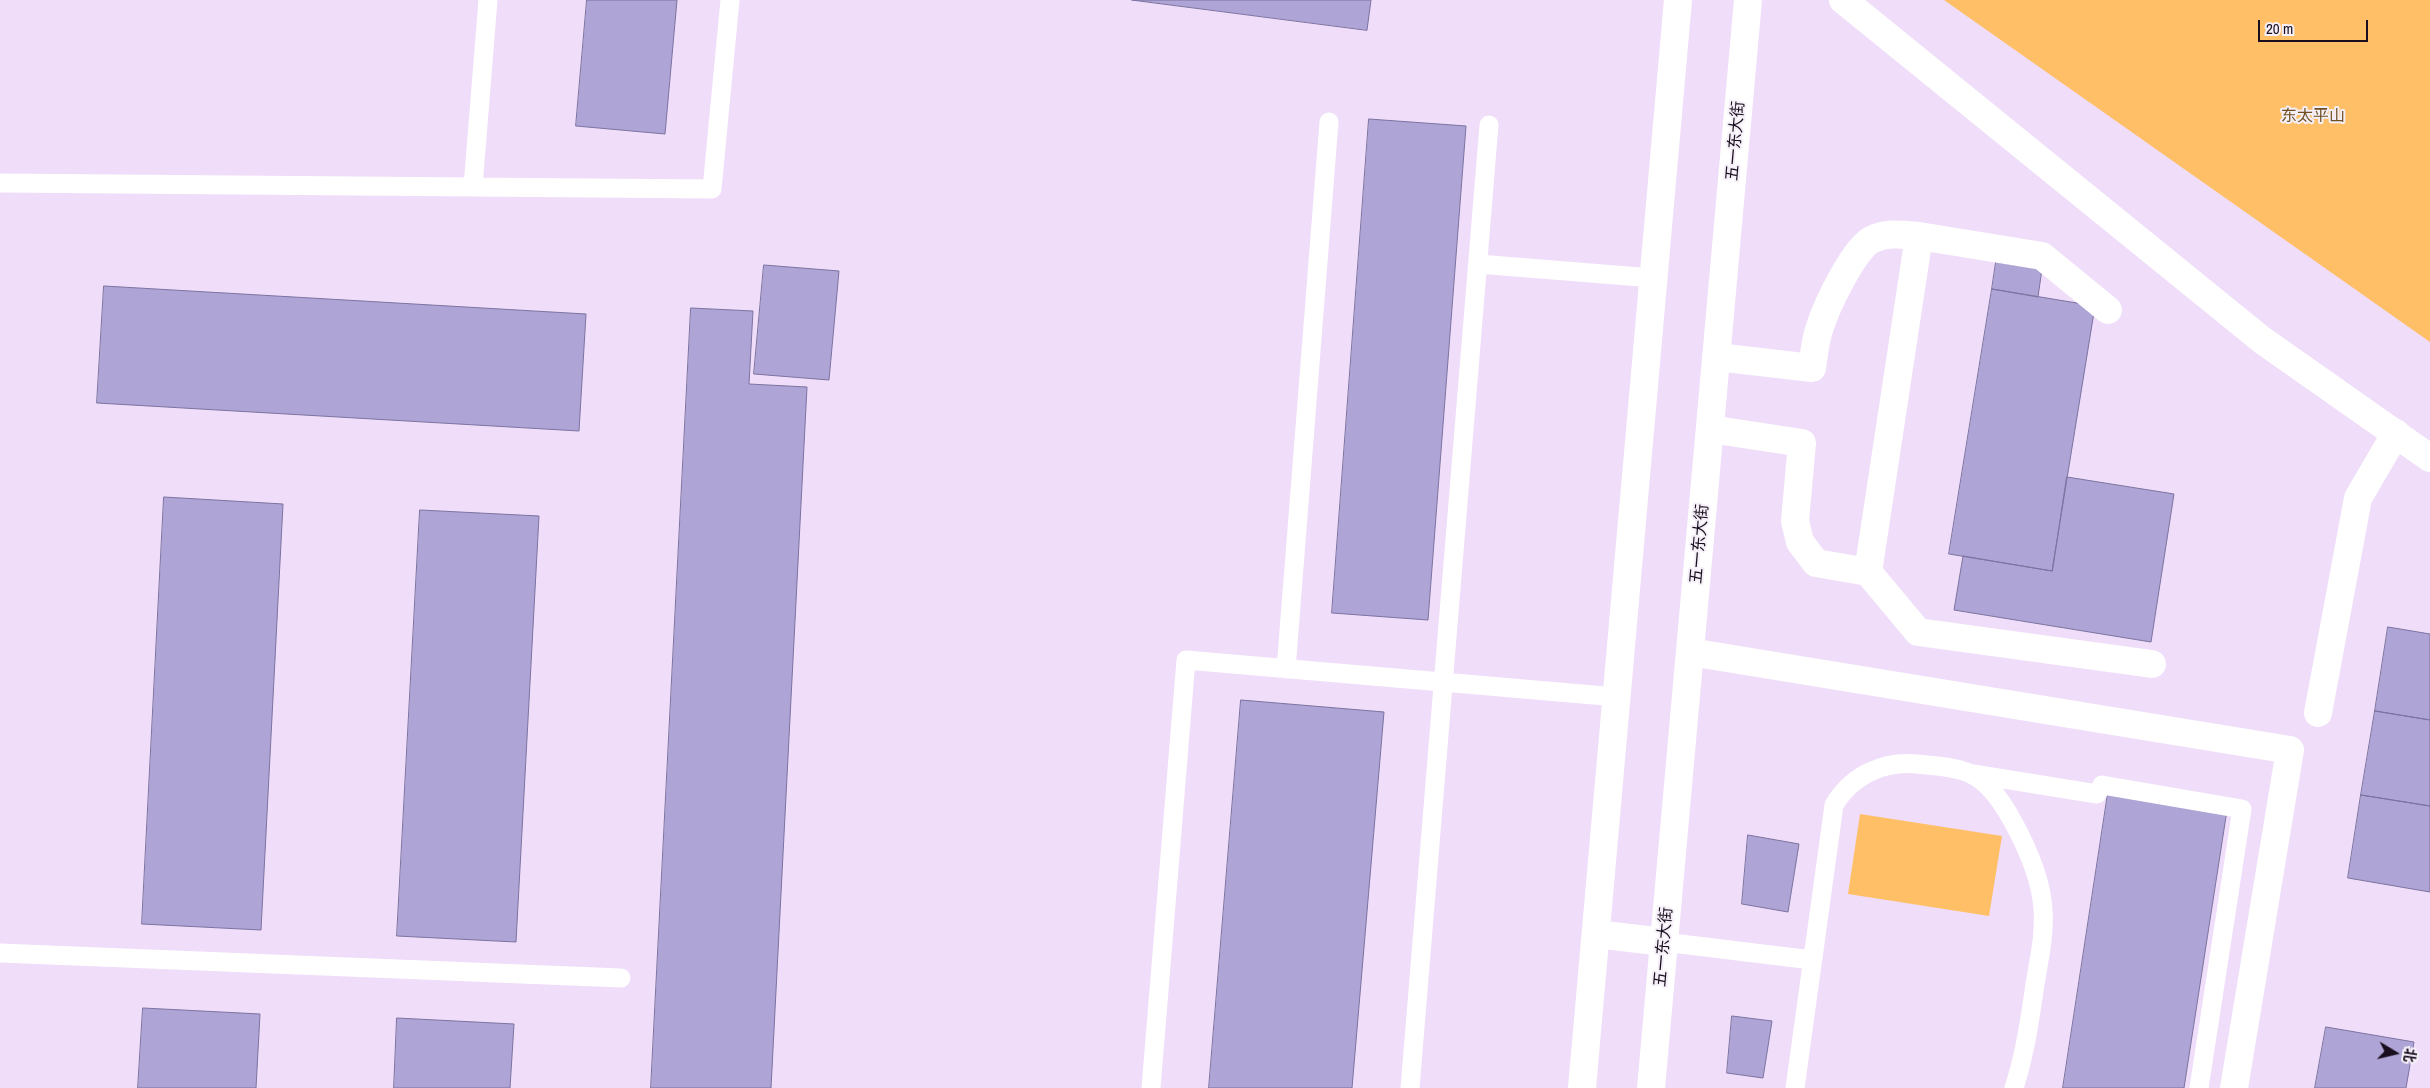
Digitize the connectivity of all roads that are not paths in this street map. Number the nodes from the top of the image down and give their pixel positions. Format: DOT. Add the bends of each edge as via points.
graph roads {
  1 [pos="488,0"];
  2 [pos="730,0"];
  3 [pos="1678,0"];
  4 [pos="1748,0"];
  5 [pos="1843,0"];
  6 [pos="1329,122"];
  7 [pos="1490,125"];
  8 [pos="0,183"];
  9 [pos="473,187"];
  10 [pos="1919,236"];
  11 [pos="1478,264"];
  12 [pos="1653,278"];
  13 [pos="2108,310"];
  14 [pos="1717,357"];
  15 [pos="1710,429"];
  16 [pos="2396,433"];
  17 [pos="2430,458"];
  18 [pos="1868,572"];
  19 [pos="1690,652"];
  20 [pos="2152,664"];
  21 [pos="1286,668"];
  22 [pos="1444,682"];
  23 [pos="1617,697"];
  24 [pos="2318,713"];
  25 [pos="1969,773"];
  26 [pos="1596,934"];
  27 [pos="1664,942"];
  28 [pos="0,953"];
  29 [pos="1812,960"];
  30 [pos="621,978"];
  31 [pos="1151,1088"];
  32 [pos="1410,1088"];
  33 [pos="1582,1088"];
  34 [pos="1651,1088"];
  35 [pos="1795,1088"];
  36 [pos="2014,1088"];
  37 [pos="2199,1088"];
  38 [pos="2234,1088"];
  1 -- 9 [label="lane"];
  2 -- 9 [label="lane" via="712,190"];
  3 -- 12 [label="street"];
  4 -- 14 [label="street, 五一东大街"];
  5 -- 16 [label="street" via="2262,340"];
  6 -- 21 [label="lane"];
  7 -- 11 [label="lane"];
  8 -- 9 [label="lane"];
  10 -- 13 [label="street" via="2042,256"];
  10 -- 14 [label="street" via="1889,234 1871,239 1858,253 1837,286 1820,327 1812,368"];
  10 -- 18 [label="street"];
  11 -- 12 [label="lane"];
  11 -- 22 [label="lane"];
  12 -- 23 [label="street"];
  14 -- 15 [label="street, 五一东大街"];
  15 -- 18 [label="street" via="1802,443 1795,521 1800,542 1816,563"];
  15 -- 19 [label="street, 五一东大街"];
  16 -- 17 [label="street"];
  16 -- 24 [label="street" via="2358,498"];
  18 -- 20 [label="street" via="1918,632"];
  19 -- 27 [label="street, 五一东大街"];
  19 -- 38 [label="street" via="2290,750"];
  21 -- 22 [label="lane"];
  21 -- 31 [label="lane" via="1186,660"];
  22 -- 23 [label="lane"];
  22 -- 32 [label="lane"];
  23 -- 26 [label="street"];
  25 -- 29 [label="lane" via="1926,765 1890,765 1861,776 1840,795 1834,805"];
  25 -- 36 [label="lane" via="1994,792 2024,841 2043,910 2042,943 2023,1061"];
  25 -- 37 [label="lane" via="2097,794 2102,785 2242,809"];
  26 -- 27 [label="street"];
  26 -- 33 [label="street"];
  27 -- 29 [label="lane"];
  27 -- 34 [label="street, 五一东大街"];
  28 -- 30 [label="lane"];
  29 -- 35 [label="lane"];
}
